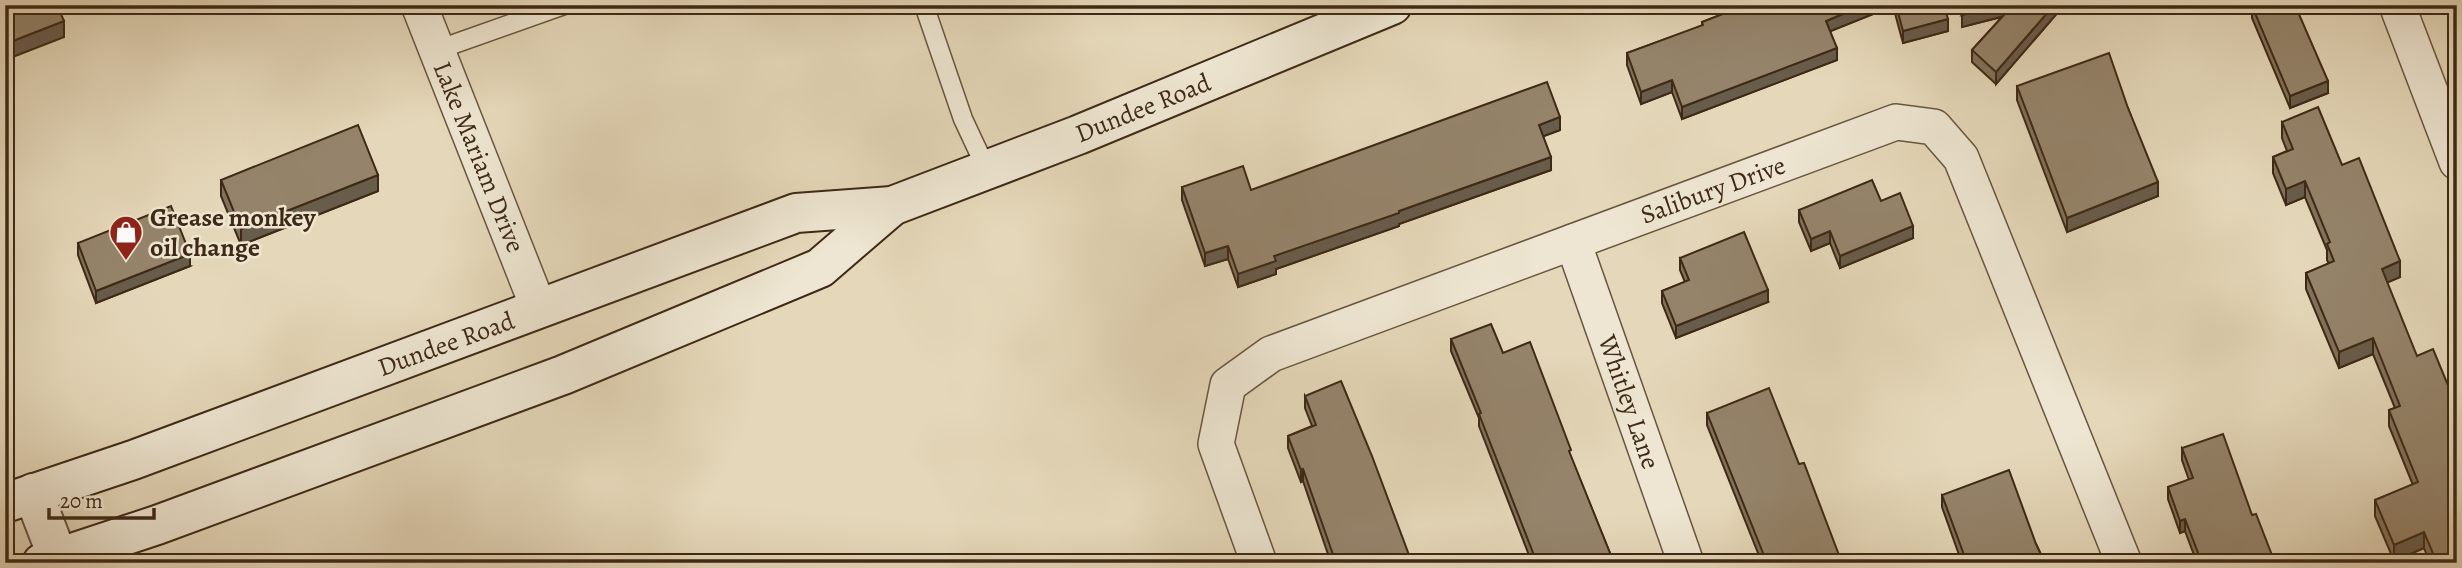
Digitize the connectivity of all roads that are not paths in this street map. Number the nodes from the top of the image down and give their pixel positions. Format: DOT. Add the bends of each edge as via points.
graph roads {
  1 [pos="419,5"];
  2 [pos="564,5"];
  3 [pos="924,5"];
  4 [pos="1392,5"];
  5 [pos="2397,5"];
  6 [pos="437,50"];
  7 [pos="2457,162"];
  8 [pos="986,169"];
  9 [pos="892,206"];
  10 [pos="1573,242"];
  11 [pos="539,309"];
  12 [pos="19,498"];
  13 [pos="53,561"];
  14 [pos="1259,563"];
  15 [pos="1686,563"];
  16 [pos="2124,563"];
  1 -- 6 [label="street, Lake Mariam Drive"];
  2 -- 6 [label="lane"];
  3 -- 8 [label="lane" via="963,119"];
  4 -- 8 [label="main road, Dundee Road"];
  5 -- 7 [label="street"];
  6 -- 11 [label="street, Lake Mariam Drive"];
  8 -- 9 [label="main road, Dundee Road"];
  9 -- 11 [label="main road, Dundee Road" via="796,213"];
  9 -- 13 [label="main road, Dundee Road" via="820,268 563,375"];
  10 -- 14 [label="street, Salibury Drive" via="1271,354 1227,385 1216,444"];
  10 -- 15 [label="street, Whitley Lane"];
  10 -- 16 [label="street, Salibury Drive" via="1896,122 1934,127 1961,158"];
  11 -- 12 [label="main road, Dundee Road"];
  12 -- 13 [label="main road"];
}
